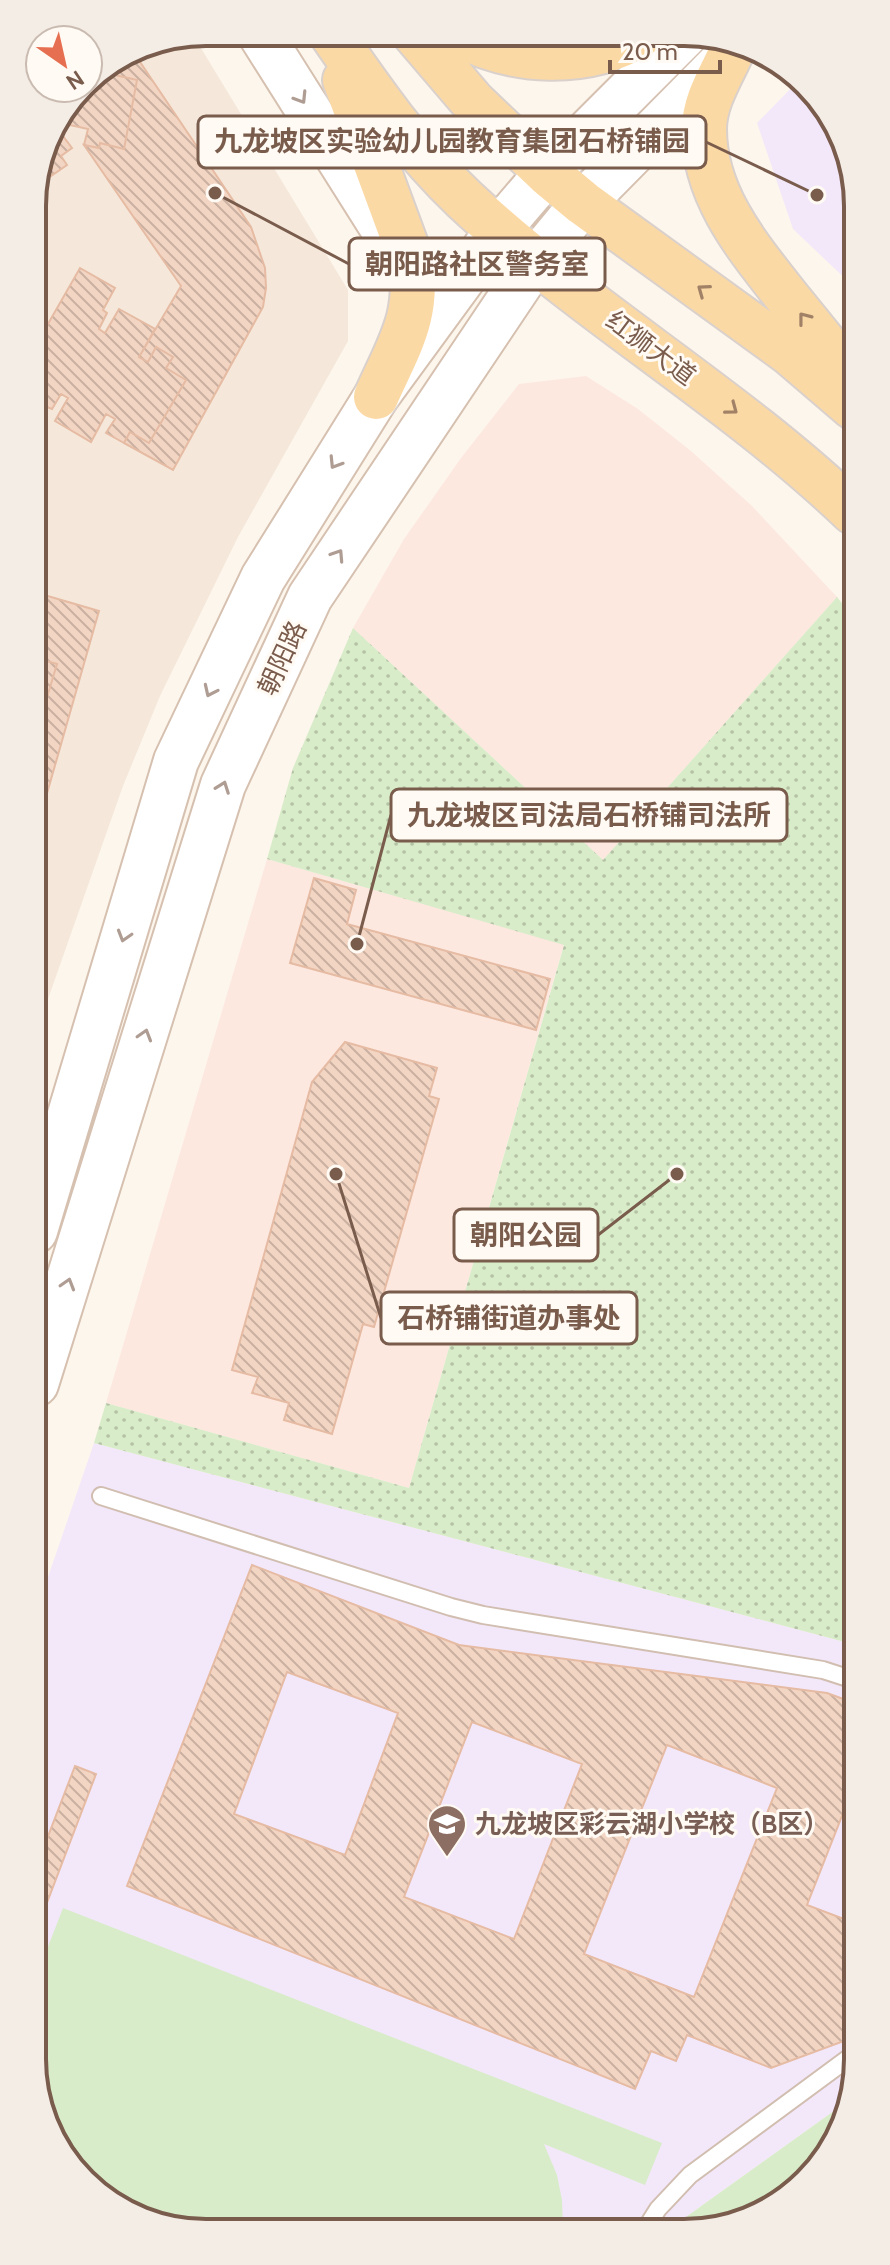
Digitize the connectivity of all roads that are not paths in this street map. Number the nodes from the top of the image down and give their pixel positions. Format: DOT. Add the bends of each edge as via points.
graph roads {
  1 [pos="268,46"];
  2 [pos="334,46"];
  3 [pos="338,46"];
  4 [pos="425,46"];
  5 [pos="438,46"];
  6 [pos="481,46"];
  7 [pos="617,46"];
  8 [pos="674,46"];
  9 [pos="732,53"];
  10 [pos="733,53"];
  11 [pos="473,102"];
  12 [pos="547,173"];
  13 [pos="583,203"];
  14 [pos="499,229"];
  15 [pos="536,260"];
  16 [pos="414,278"];
  17 [pos="844,368"];
  18 [pos="376,397"];
  19 [pos="844,399"];
  20 [pos="844,506"];
  21 [pos="47,1172"];
  22 [pos="46,1352"];
  23 [pos="101,1496"];
  24 [pos="844,1677"];
  25 [pos="844,2061"];
  26 [pos="652,2219"];
  1 -- 16 [label="main road, one-way"];
  2 -- 16 [label="main road"];
  3 -- 14 [label="main road, 红狮大道" via="421,154"];
  4 -- 11 [label="main road"];
  5 -- 11 [label="main road"];
  6 -- 7 [label="main road" via="554,58"];
  8 -- 12 [label="main road, 朝阳路"];
  9 -- 13 [label="main road, 朝阳路"];
  17 -- 10 [label="main road, one-way" via="742,239 720,202 704,127 710,98"];
  11 -- 12 [label="main road"];
  12 -- 13 [label="main road"];
  12 -- 14 [label="main road, 朝阳路"];
  13 -- 15 [label="main road, 朝阳路"];
  19 -- 13 [label="main road, one-way" via="790,353"];
  14 -- 15 [label="main road, 红狮大道"];
  14 -- 18 [label="main road, 朝阳路"];
  15 -- 20 [label="main road, 红狮大道, one-way" via="766,435"];
  22 -- 15 [label="main road, 朝阳路, one-way" via="223,785 310,597"];
  16 -- 18 [label="main road" via="410,319"];
  18 -- 21 [label="main road, 朝阳路, one-way" via="263,578 176,761"];
  23 -- 24 [label="lane" via="461,1610"];
  25 -- 26 [label="lane" via="690,2175"];
}
